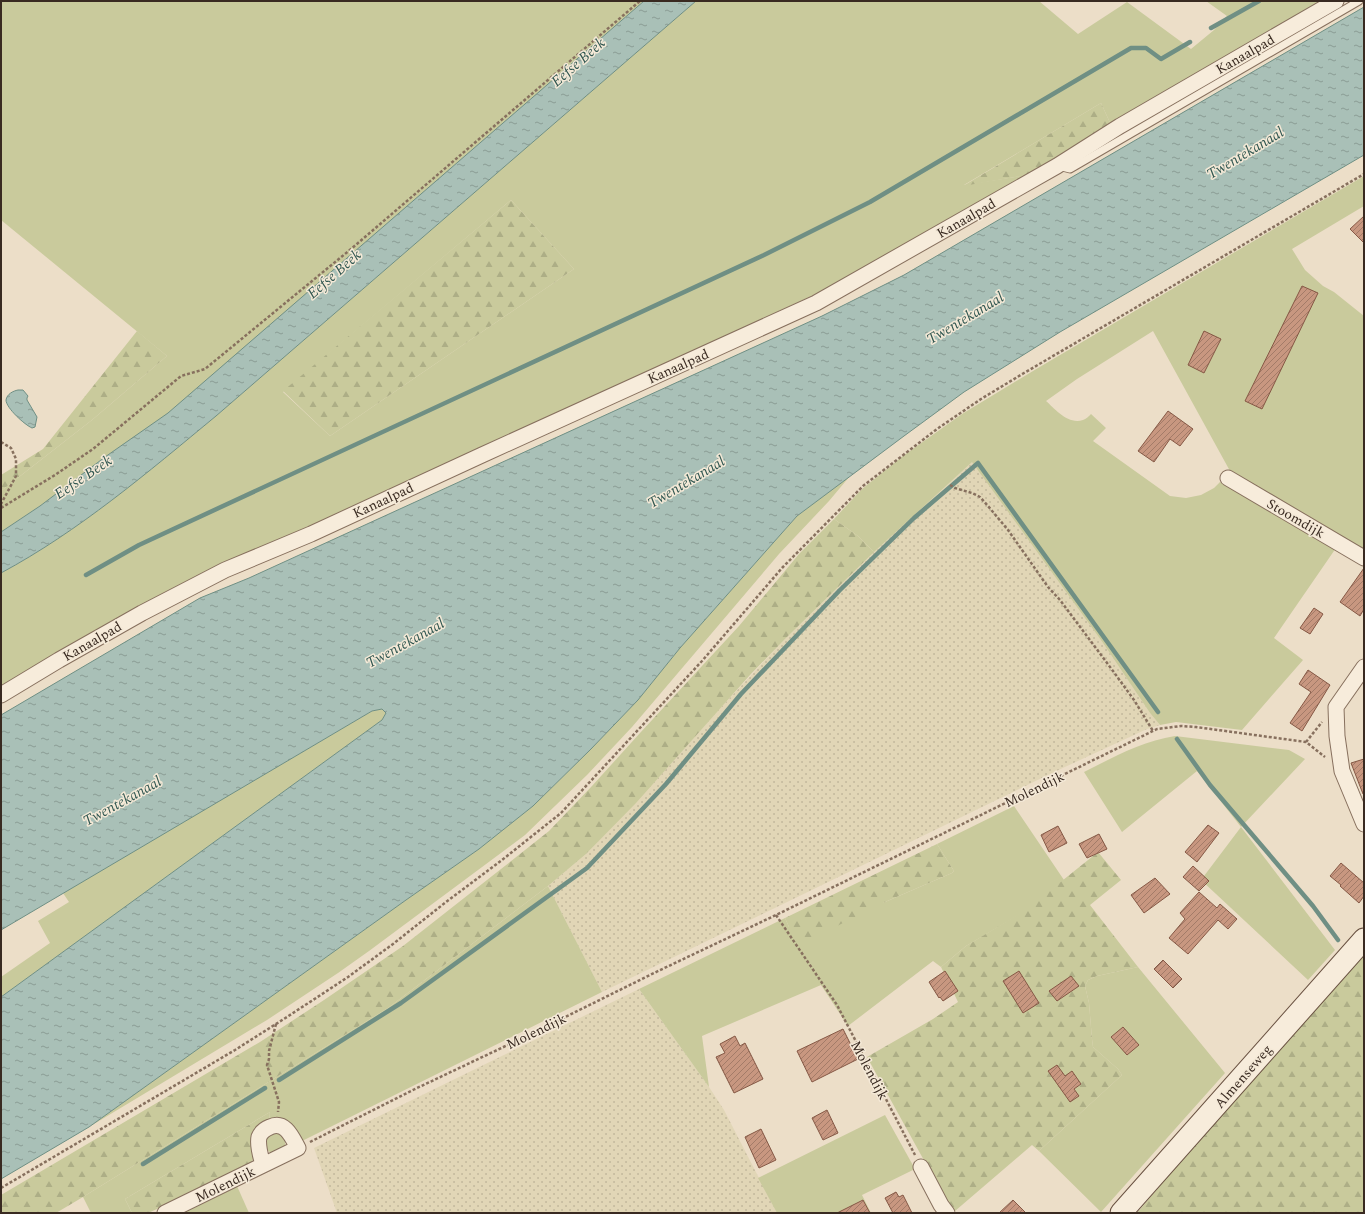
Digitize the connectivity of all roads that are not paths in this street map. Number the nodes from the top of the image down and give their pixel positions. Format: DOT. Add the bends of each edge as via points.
graph roads {
  1 [pos="1336,1"];
  2 [pos="1360,1"];
  3 [pos="1057,166"];
  4 [pos="1228,478"];
  5 [pos="1364,558"];
  6 [pos="1364,668"];
  7 [pos="1,695"];
  8 [pos="1364,824"];
  9 [pos="1364,939"];
  10 [pos="263,1165"];
  11 [pos="921,1166"];
  12 [pos="164,1213"];
  13 [pos="947,1213"];
  14 [pos="1121,1213"];
  1 -- 3 [label="street, Kanaalpad" via="1120,126"];
  2 -- 3 [label="lane" via="1070,169"];
  3 -- 7 [label="street, Kanaalpad" via="816,303 311,534 225,570 142,613"];
  4 -- 5 [label="street, Stoomdijk"];
  6 -- 8 [label="street" via="1336,707 1342,771"];
  9 -- 14 [label="main road, Almenseweg"];
  10 -- 10 [label="street, Molendijk" via="298,1148 288,1130 279,1125 266,1129 259,1138 258,1145"];
  10 -- 12 [label="street, Molendijk"];
  11 -- 13 [label="street"];
}
